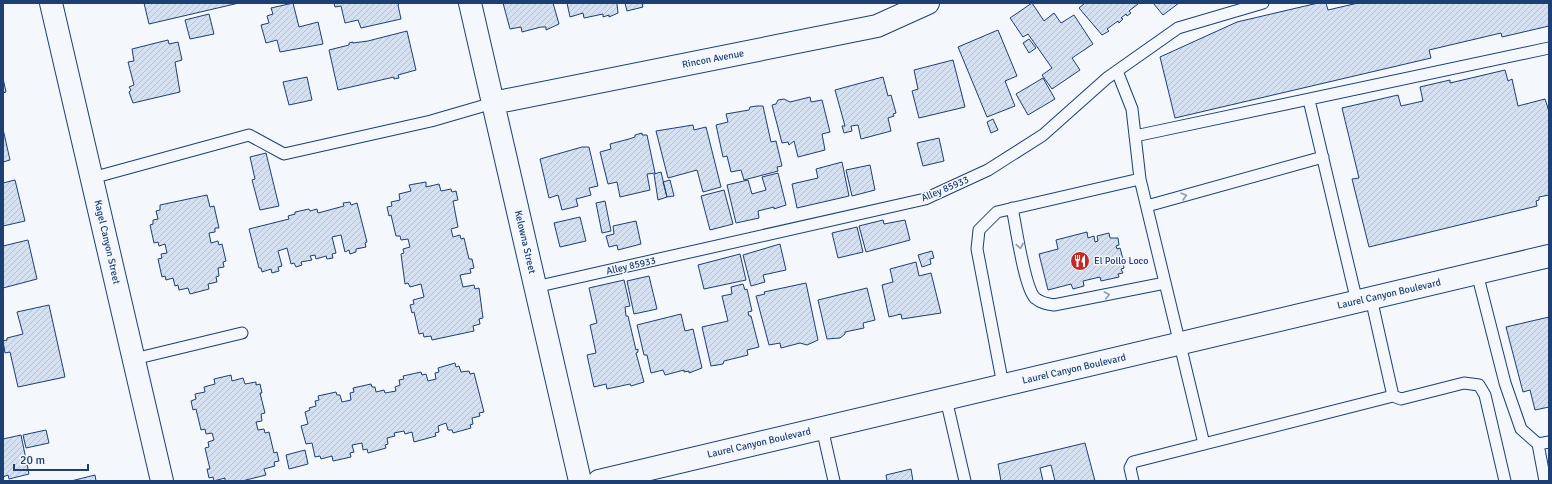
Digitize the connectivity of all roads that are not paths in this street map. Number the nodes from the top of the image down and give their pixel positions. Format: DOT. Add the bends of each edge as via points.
graph roads {
  1 [pos="51,3"];
  2 [pos="470,3"];
  3 [pos="928,3"];
  4 [pos="1263,3"];
  5 [pos="1549,48"];
  6 [pos="1117,71"];
  7 [pos="1309,100"];
  8 [pos="493,103"];
  9 [pos="1135,136"];
  10 [pos="1323,157"];
  11 [pos="92,178"];
  12 [pos="1140,179"];
  13 [pos="1147,206"];
  14 [pos="1012,208"];
  15 [pos="1549,256"];
  16 [pos="1477,273"];
  17 [pos="1165,283"];
  18 [pos="535,287"];
  19 [pos="1364,300"];
  20 [pos="242,333"];
  21 [pos="1179,344"];
  22 [pos="134,359"];
  23 [pos="1003,386"];
  24 [pos="1393,396"];
  25 [pos="946,399"];
  26 [pos="822,428"];
  27 [pos="1549,442"];
  28 [pos="1204,444"];
  29 [pos="1538,444"];
  30 [pos="162,481"];
  31 [pos="580,481"];
  32 [pos="599,481"];
  33 [pos="834,481"];
  34 [pos="965,481"];
  35 [pos="1133,481"];
  36 [pos="1505,481"];
  37 [pos="1545,481"];
  1 -- 11 [label="street, Kagel Canyon Street"];
  2 -- 8 [label="street, Kelowna Street"];
  3 -- 8 [label="street, Rincon Avenue" via="877,26"];
  4 -- 6 [label="lane, Alley 85933" via="1178,28"];
  5 -- 7 [label="lane"];
  6 -- 9 [label="lane" via="1132,109"];
  6 -- 18 [label="lane, Alley 85933" via="1043,135 988,170 925,199"];
  7 -- 9 [label="lane"];
  7 -- 10 [label="lane"];
  8 -- 11 [label="lane" via="431,121 284,154 249,135"];
  8 -- 18 [label="street, Kelowna Street"];
  9 -- 12 [label="lane"];
  13 -- 10 [label="lane, one-way"];
  10 -- 19 [label="lane"];
  11 -- 22 [label="street, Kagel Canyon Street"];
  12 -- 13 [label="lane"];
  12 -- 14 [label="lane"];
  13 -- 17 [label="lane"];
  14 -- 17 [label="lane, one-way" via="1028,285 1034,297 1042,303 1054,306"];
  14 -- 23 [label="lane" via="997,212 979,230 977,249"];
  15 -- 16 [label="street, Laurel Canyon Boulevard"];
  16 -- 19 [label="street, Laurel Canyon Boulevard"];
  16 -- 29 [label="lane" via="1505,383 1521,429"];
  17 -- 21 [label="lane"];
  18 -- 31 [label="street, Kelowna Street"];
  19 -- 21 [label="street, Laurel Canyon Boulevard"];
  19 -- 24 [label="lane"];
  20 -- 22 [label="lane"];
  21 -- 23 [label="street, Laurel Canyon Boulevard"];
  21 -- 28 [label="lane"];
  22 -- 30 [label="street, Kagel Canyon Street"];
  23 -- 25 [label="street, Laurel Canyon Boulevard"];
  24 -- 28 [label="lane"];
  24 -- 36 [label="lane" via="1401,399 1464,383 1479,385 1485,395"];
  25 -- 26 [label="street, Laurel Canyon Boulevard"];
  25 -- 34 [label="lane"];
  26 -- 32 [label="street, Laurel Canyon Boulevard"];
  26 -- 33 [label="lane"];
  27 -- 29 [label="lane"];
  28 -- 35 [label="lane" via="1133,462 1130,468"];
  29 -- 37 [label="lane"];
}
